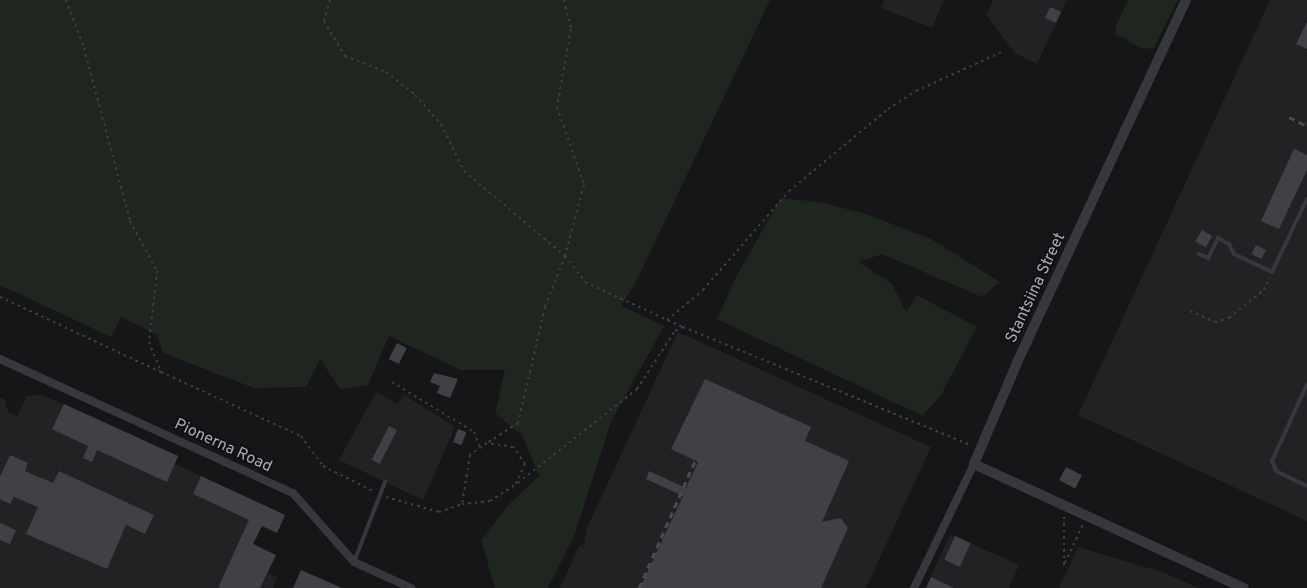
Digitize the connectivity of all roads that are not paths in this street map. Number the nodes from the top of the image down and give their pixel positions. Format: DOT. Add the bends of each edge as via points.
graph roads {
  1 [pos="1186,0"];
  2 [pos="1307,199"];
  3 [pos="1199,254"];
  4 [pos="0,359"];
  5 [pos="1307,384"];
  6 [pos="974,464"];
  7 [pos="385,482"];
  8 [pos="1307,486"];
  9 [pos="354,562"];
  10 [pos="411,588"];
  11 [pos="914,588"];
  12 [pos="1244,588"];
  1 -- 6 [label="street, Stantsiina Street" via="1017,363"];
  2 -- 3 [label="lane" via="1272,272 1234,254 1229,244 1218,238 1208,258"];
  4 -- 9 [label="street, Pionerna Road" via="293,493"];
  5 -- 8 [label="lane" via="1272,461 1276,471"];
  6 -- 11 [label="street, Stantsiina Street"];
  6 -- 12 [label="street"];
  7 -- 9 [label="lane"];
  9 -- 10 [label="street, Pionerna Road"];
}
